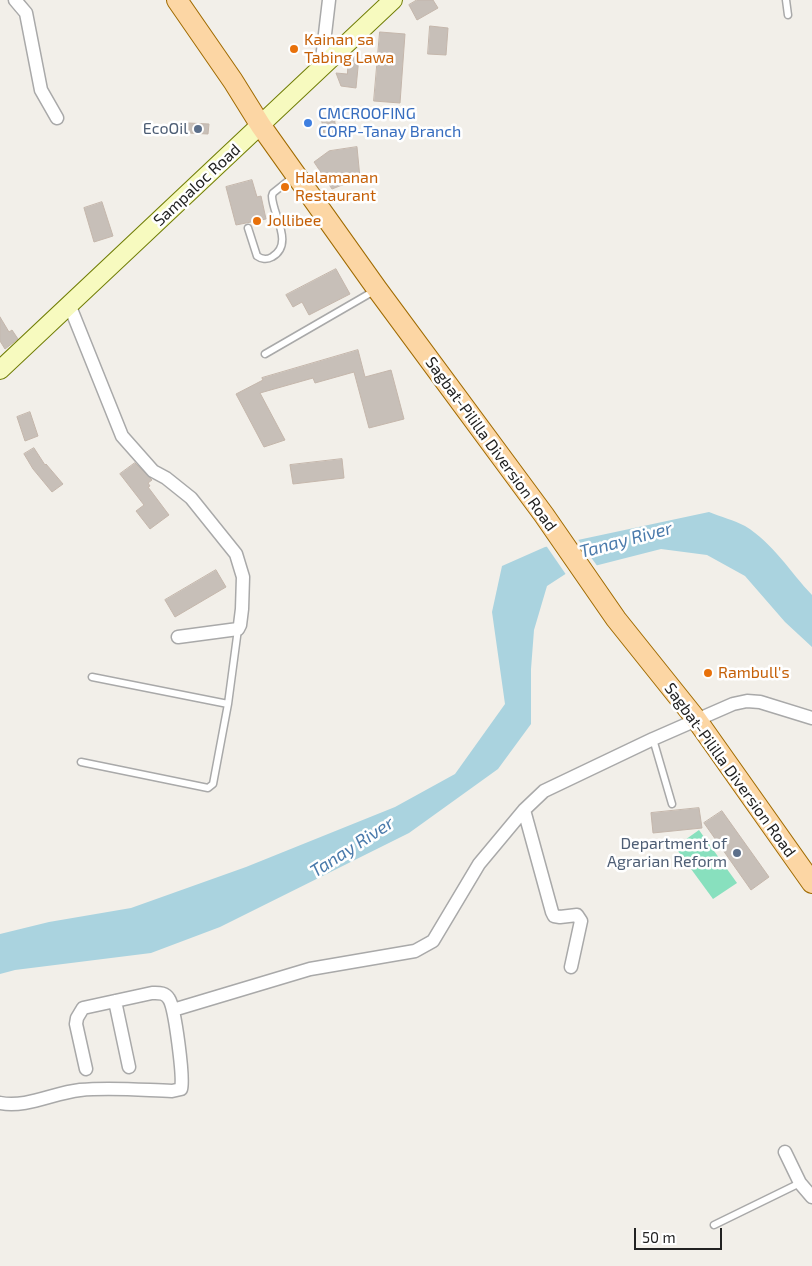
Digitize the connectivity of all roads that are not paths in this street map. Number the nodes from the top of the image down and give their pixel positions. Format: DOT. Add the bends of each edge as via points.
graph roads {
  1 [pos="15,0"];
  2 [pos="177,0"];
  3 [pos="329,0"];
  4 [pos="393,0"];
  5 [pos="786,0"];
  6 [pos="788,15"];
  7 [pos="321,68"];
  8 [pos="57,118"];
  9 [pos="261,126"];
  10 [pos="296,174"];
  11 [pos="248,228"];
  12 [pos="378,289"];
  13 [pos="70,304"];
  14 [pos="264,354"];
  15 [pos="0,370"];
  16 [pos="238,630"];
  17 [pos="178,637"];
  18 [pos="92,677"];
  19 [pos="228,704"];
  20 [pos="812,718"];
  21 [pos="696,719"];
  22 [pos="653,739"];
  23 [pos="81,762"];
  24 [pos="672,804"];
  25 [pos="524,810"];
  26 [pos="812,883"];
  27 [pos="571,967"];
  28 [pos="115,1001"];
  29 [pos="173,1010"];
  30 [pos="129,1067"];
  31 [pos="86,1069"];
  32 [pos="0,1103"];
  33 [pos="785,1152"];
  34 [pos="800,1183"];
  35 [pos="812,1197"];
  36 [pos="714,1225"];
  1 -- 8 [label="street" via="26,13 41,90"];
  2 -- 9 [label="main road, Sagbat-Pililla Diversion Road"];
  3 -- 7 [label="street"];
  4 -- 7 [label="main road, Sampaloc Road"];
  5 -- 6 [label="lane"];
  7 -- 9 [label="main road, Sampaloc Road"];
  9 -- 10 [label="main road, Sagbat-Pililla Diversion Road"];
  9 -- 13 [label="main road, Sampaloc Road"];
  10 -- 11 [label="lane" via="272,196 282,242 277,253 266,259 257,256"];
  10 -- 12 [label="main road, Sagbat-Pililla Diversion Road"];
  12 -- 14 [label="lane"];
  12 -- 21 [label="main road, Sagbat-Pililla Diversion Road" via="616,619"];
  13 -- 15 [label="main road, Sampaloc Road"];
  13 -- 16 [label="street" via="122,436 153,470 191,498 236,554 243,577"];
  16 -- 17 [label="street"];
  16 -- 19 [label="lane"];
  18 -- 19 [label="lane"];
  19 -- 23 [label="lane" via="215,779 208,788"];
  20 -- 21 [label="street" via="760,702 747,702 733,704"];
  21 -- 22 [label="street"];
  21 -- 26 [label="main road, Sagbat-Pililla Diversion Road"];
  22 -- 24 [label="lane"];
  22 -- 25 [label="street" via="544,791"];
  25 -- 27 [label="street" via="554,916 576,916 581,921"];
  25 -- 29 [label="street" via="479,864 433,942 415,951 310,969"];
  28 -- 29 [label="street" via="160,992 170,1000"];
  28 -- 30 [label="street"];
  28 -- 31 [label="street" via="90,1005 79,1012 76,1024"];
  29 -- 32 [label="street" via="182,1074 181,1089 77,1090 11,1105"];
  33 -- 34 [label="street"];
  34 -- 35 [label="street"];
  34 -- 36 [label="lane"];
}
